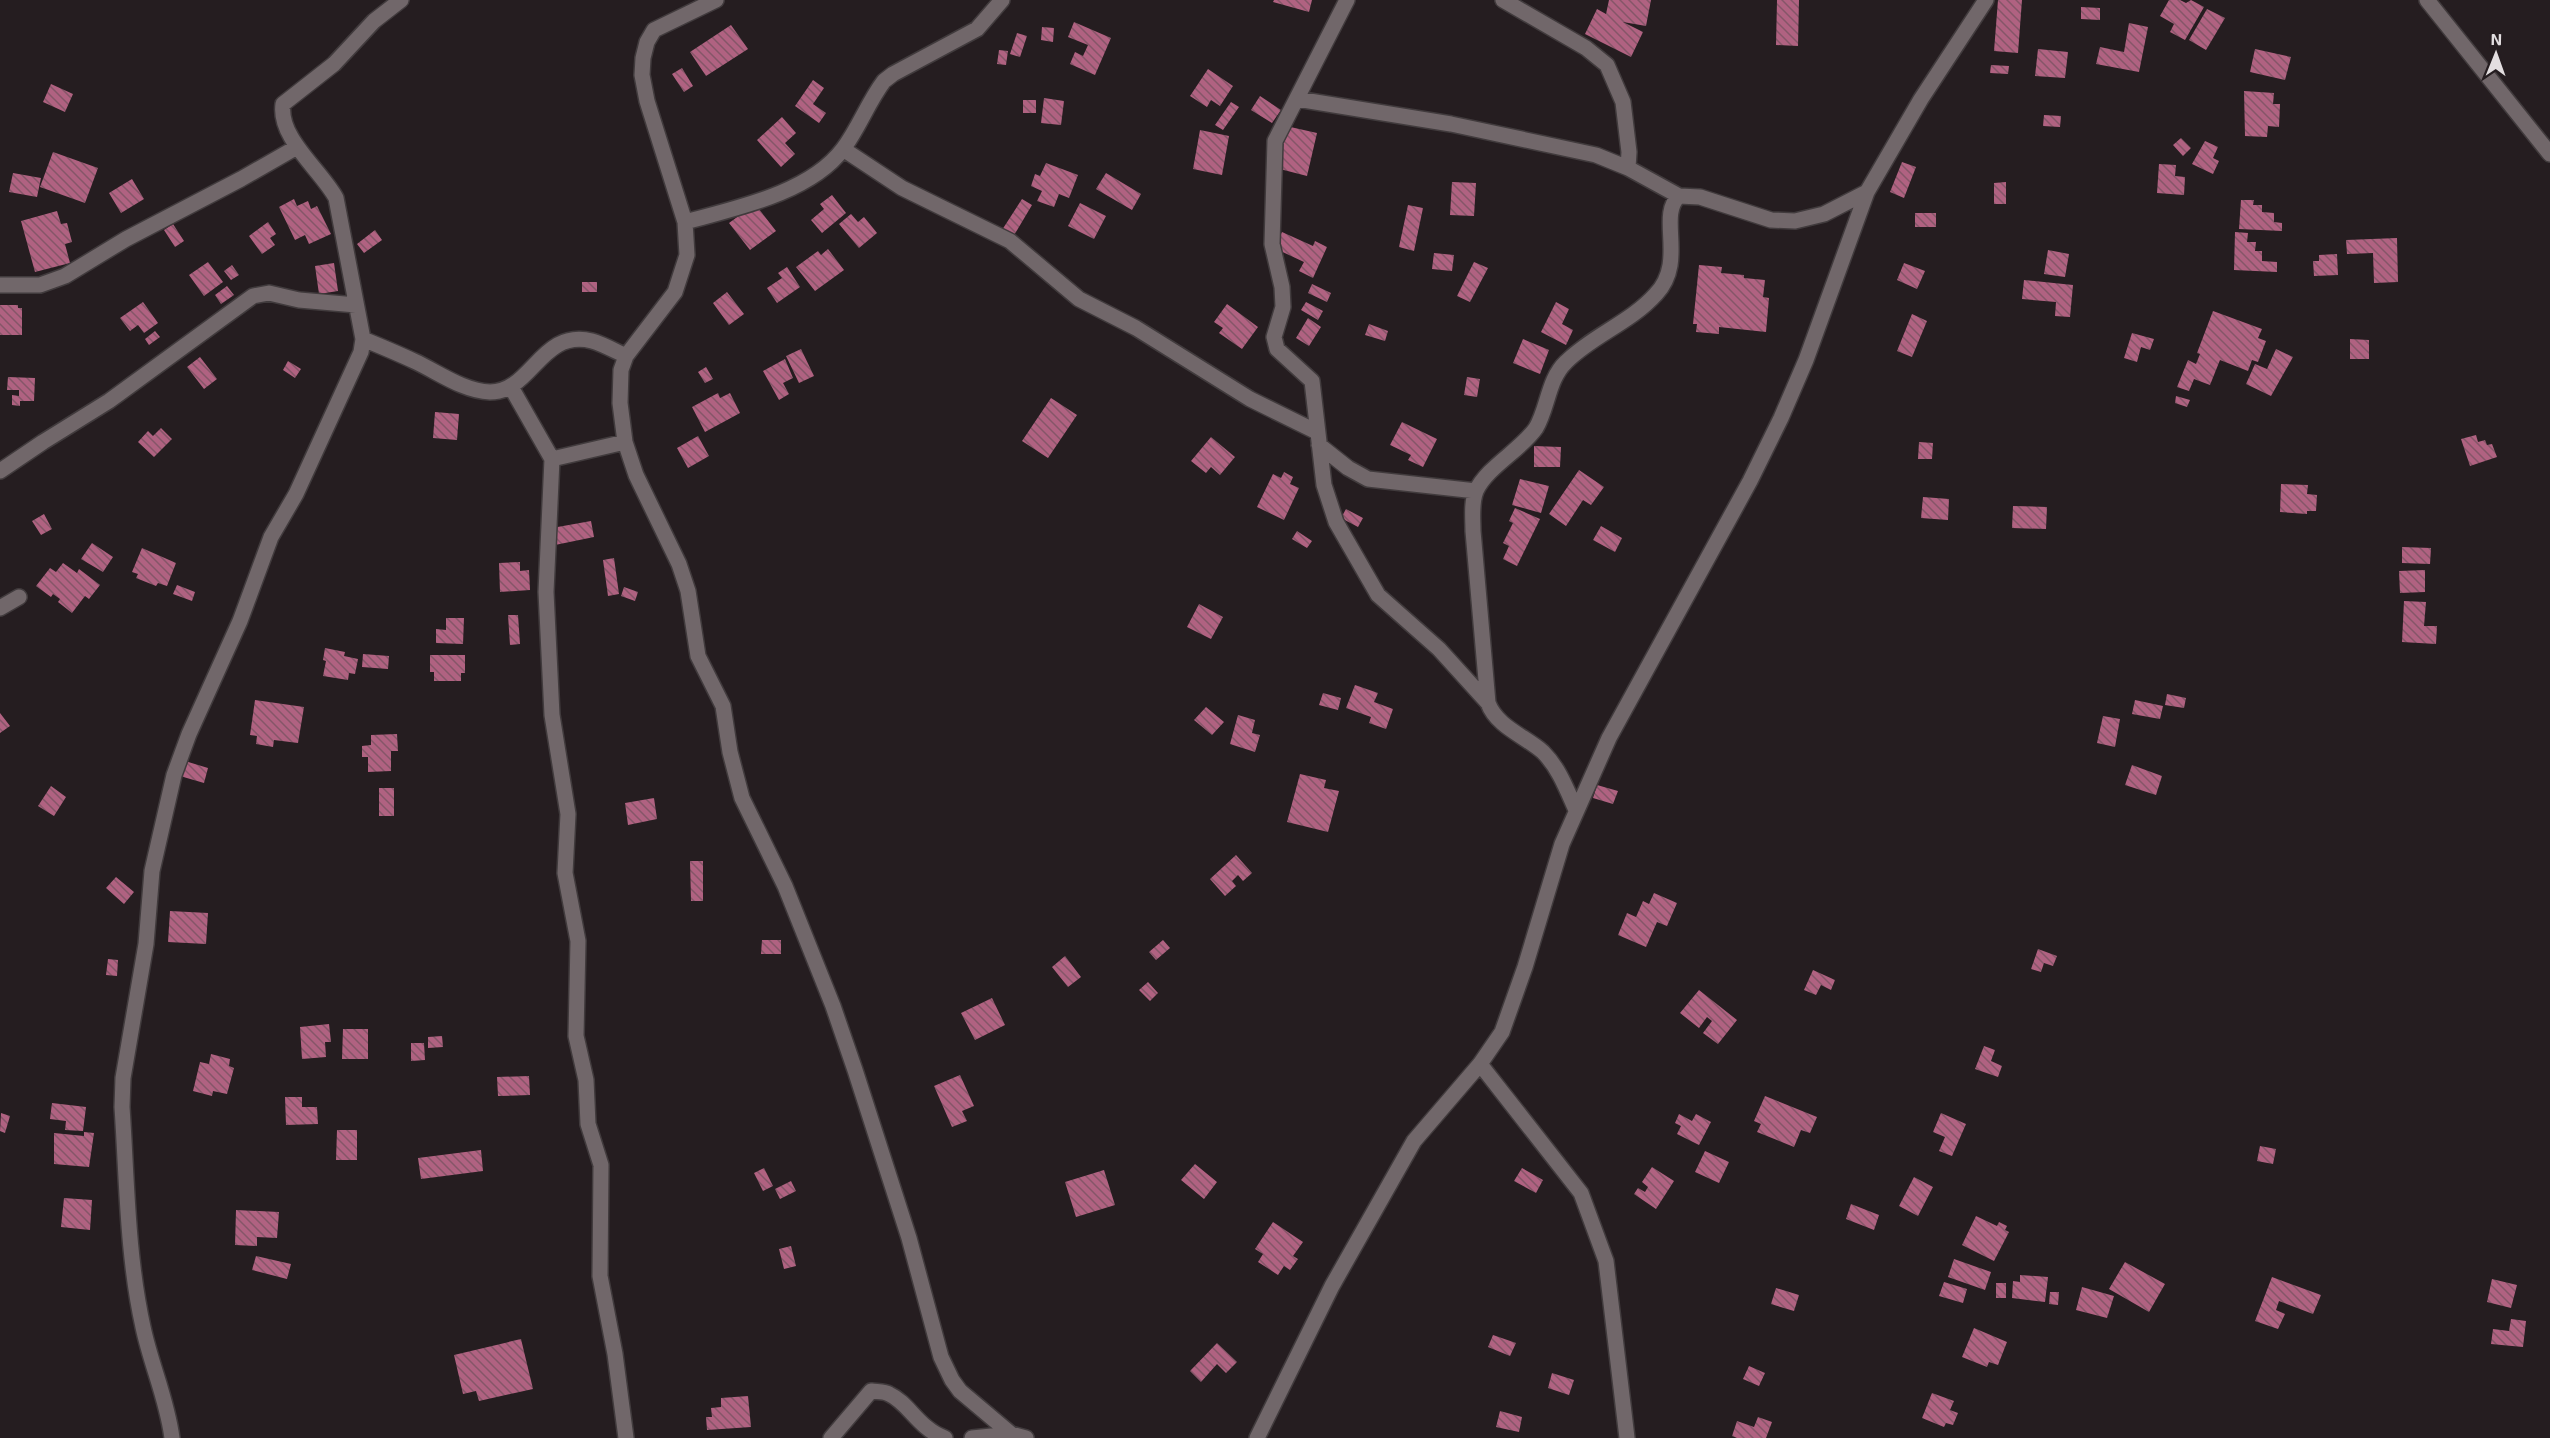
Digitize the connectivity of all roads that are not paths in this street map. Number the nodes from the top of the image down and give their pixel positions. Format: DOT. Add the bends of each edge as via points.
graph roads {
  1 [pos="401,0"];
  2 [pos="716,0"];
  3 [pos="1002,0"];
  4 [pos="1347,0"];
  5 [pos="1503,0"];
  6 [pos="1986,0"];
  7 [pos="2427,0"];
  8 [pos="1527,6"];
  9 [pos="1297,99"];
  10 [pos="297,147"];
  11 [pos="843,148"];
  12 [pos="2550,154"];
  13 [pos="1628,168"];
  14 [pos="1867,192"];
  15 [pos="1679,196"];
  16 [pos="685,222"];
  17 [pos="0,285"];
  18 [pos="356,305"];
  19 [pos="363,339"];
  20 [pos="626,356"];
  21 [pos="512,387"];
  22 [pos="1318,439"];
  23 [pos="625,442"];
  24 [pos="552,459"];
  25 [pos="0,471"];
  26 [pos="1476,491"];
  27 [pos="19,597"];
  28 [pos="0,608"];
  29 [pos="1488,703"];
  30 [pos="1576,810"];
  31 [pos="1480,1065"];
  32 [pos="1018,1436"];
  33 [pos="172,1438"];
  34 [pos="626,1438"];
  35 [pos="831,1438"];
  36 [pos="945,1438"];
  37 [pos="972,1438"];
  38 [pos="1257,1438"];
  39 [pos="1628,1438"];
  1 -- 10 [label="street" via="374,21 334,64 283,104 281,114"];
  2 -- 16 [label="street" via="654,30 643,58 647,101"];
  3 -- 11 [label="street" via="977,29 884,81"];
  4 -- 9 [label="street"];
  5 -- 8 [label="street"];
  6 -- 14 [label="street" via="1921,99"];
  7 -- 12 [label="street"];
  8 -- 13 [label="street" via="1607,65 1623,102"];
  9 -- 13 [label="street" via="1548,144 1596,155"];
  9 -- 22 [label="street" via="1275,141 1274,151 1272,244 1283,307 1274,342 1312,381"];
  10 -- 17 [label="street" via="126,238 65,276 40,285"];
  10 -- 18 [label="street" via="336,198"];
  11 -- 16 [label="street" via="817,175 804,182"];
  11 -- 22 [label="street" via="903,188 1010,241 1079,299 1136,328"];
  13 -- 15 [label="street"];
  14 -- 15 [label="street" via="1824,214 1795,221 1771,220 1700,197"];
  14 -- 30 [label="street" via="1781,418 1609,738"];
  15 -- 26 [label="street" via="1670,213 1672,255 1664,286 1638,313 1578,350 1563,364 1535,428"];
  16 -- 20 [label="street" via="687,255 682,277"];
  18 -- 19 [label="street"];
  18 -- 25 [label="street" via="269,293 253,296 109,401"];
  19 -- 21 [label="street" via="469,388 490,392"];
  19 -- 33 [label="street" via="357,362 296,494 271,537 240,621 180,756 152,871 146,944 123,1078 122,1107 135,1284"];
  20 -- 21 [label="street" via="594,341 569,341 552,347"];
  20 -- 23 [label="street" via="620,383"];
  21 -- 24 [label="street"];
  22 -- 26 [label="street" via="1348,468 1368,479"];
  22 -- 29 [label="street" via="1329,503 1371,585 1439,649"];
  23 -- 24 [label="street"];
  23 -- 32 [label="street" via="688,591 698,656 723,706 742,798 785,886 833,1006 909,1238 940,1357 960,1391"];
  24 -- 34 [label="street" via="546,592 552,715 568,814 565,873 578,941 576,1036 586,1080 588,1124 601,1165 600,1276"];
  26 -- 29 [label="street" via="1473,531"];
  27 -- 28 [label="street"];
  29 -- 30 [label="street" via="1497,719 1544,753 1555,766"];
  30 -- 31 [label="street" via="1502,1032"];
  31 -- 38 [label="street" via="1414,1141 1397,1169 1332,1286"];
  31 -- 39 [label="street" via="1581,1193 1606,1261"];
  32 -- 37 [label="street"];
  35 -- 36 [label="street" via="871,1391 890,1394 936,1435"];
}
